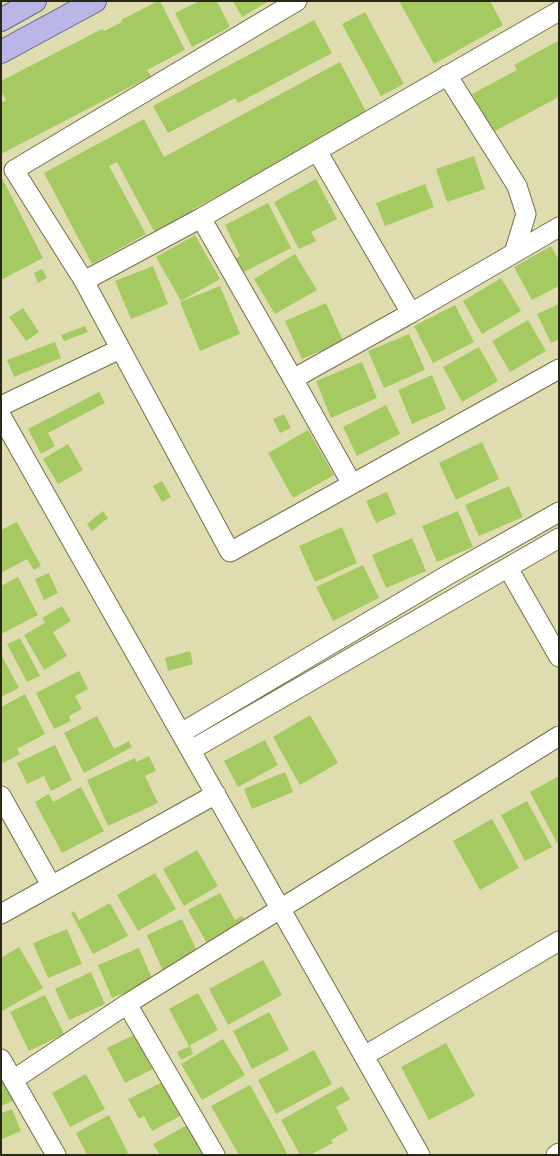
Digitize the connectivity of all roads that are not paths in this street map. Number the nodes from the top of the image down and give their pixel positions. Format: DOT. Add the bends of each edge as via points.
graph roads {
  1 [pos="36,1"];
  2 [pos="95,1"];
  3 [pos="297,1"];
  4 [pos="557,16"];
  5 [pos="1,20"];
  6 [pos="1,52"];
  7 [pos="447,75"];
  8 [pos="317,151"];
  9 [pos="201,218"];
  10 [pos="559,227"];
  11 [pos="514,253"];
  12 [pos="84,281"];
  13 [pos="411,313"];
  14 [pos="120,348"];
  15 [pos="559,369"];
  16 [pos="293,379"];
  17 [pos="1,406"];
  18 [pos="1,416"];
  19 [pos="352,484"];
  20 [pos="559,512"];
  21 [pos="559,538"];
  22 [pos="508,568"];
  23 [pos="559,657"];
  24 [pos="181,733"];
  25 [pos="559,736"];
  26 [pos="191,750"];
  27 [pos="216,794"];
  28 [pos="1,796"];
  29 [pos="51,885"];
  30 [pos="280,908"];
  31 [pos="1,914"];
  32 [pos="559,941"];
  33 [pos="127,1004"];
  34 [pos="364,1056"];
  35 [pos="1,1059"];
  36 [pos="13,1080"];
  37 [pos="559,1153"];
  38 [pos="56,1155"];
  39 [pos="215,1155"];
  40 [pos="420,1155"];
  41 [pos="556,1155"];
  1 -- 5 [label="main road"];
  2 -- 6 [label="main road"];
  3 -- 12 [label="street" via="14,170"];
  4 -- 7 [label="street"];
  7 -- 8 [label="street"];
  7 -- 11 [label="street" via="517,186 526,214"];
  8 -- 9 [label="street"];
  8 -- 13 [label="street"];
  9 -- 12 [label="street"];
  9 -- 16 [label="street"];
  10 -- 11 [label="street"];
  11 -- 13 [label="street"];
  12 -- 14 [label="street"];
  13 -- 16 [label="street"];
  14 -- 17 [label="street"];
  14 -- 19 [label="street" via="230,552"];
  15 -- 19 [label="street"];
  16 -- 19 [label="street"];
  18 -- 24 [label="street"];
  20 -- 24 [label="street"];
  21 -- 22 [label="street"];
  22 -- 23 [label="street"];
  22 -- 26 [label="street"];
  24 -- 26 [label="street"];
  25 -- 30 [label="street"];
  26 -- 27 [label="street"];
  27 -- 29 [label="street"];
  27 -- 30 [label="street"];
  28 -- 29 [label="street"];
  29 -- 31 [label="street"];
  30 -- 33 [label="street"];
  30 -- 34 [label="street"];
  32 -- 34 [label="street"];
  33 -- 36 [label="street"];
  33 -- 39 [label="street"];
  34 -- 40 [label="street"];
  35 -- 36 [label="street"];
  36 -- 38 [label="street"];
  37 -- 41 [label="street"];
}
